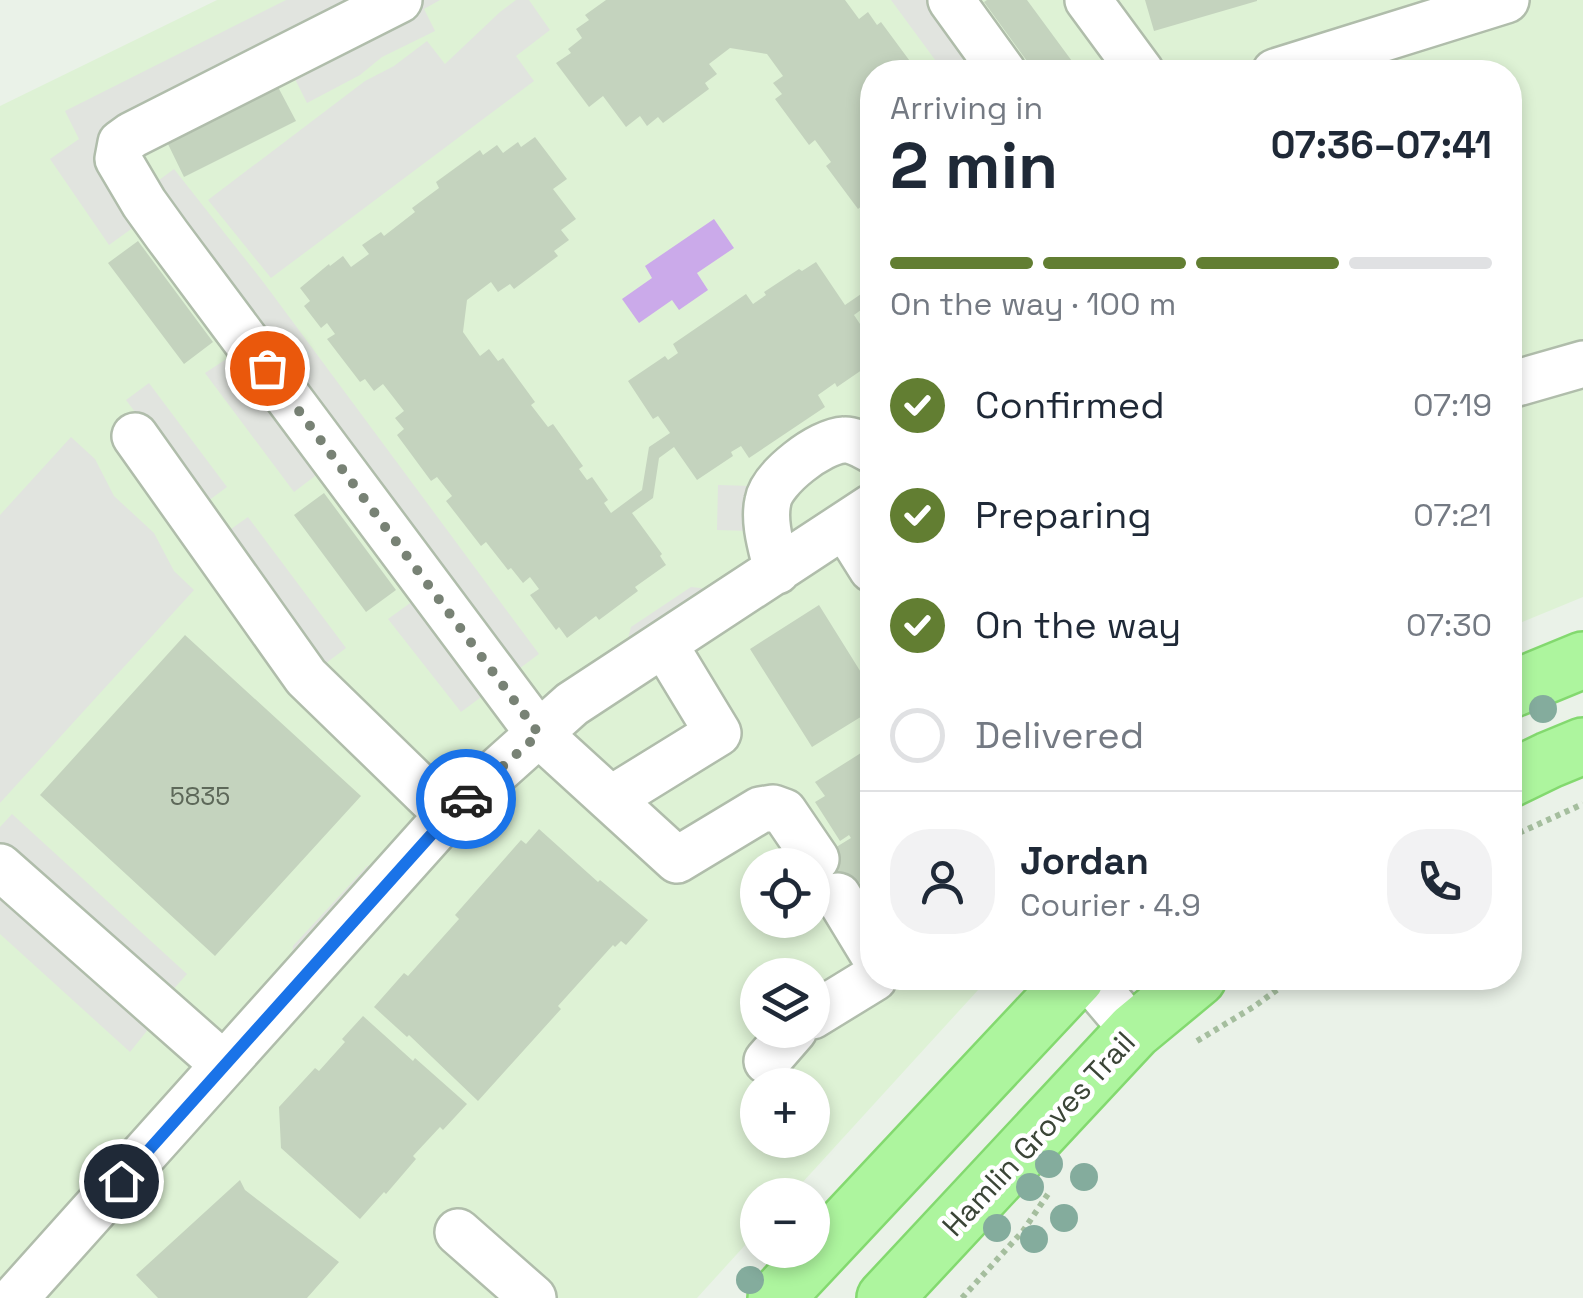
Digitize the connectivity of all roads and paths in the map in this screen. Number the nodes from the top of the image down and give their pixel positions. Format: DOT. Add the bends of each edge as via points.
graph roads {
  1 [pos="399,0"];
  2 [pos="951,0"];
  3 [pos="1088,0"];
  4 [pos="1506,0"];
  5 [pos="994,60"];
  6 [pos="1132,60"];
  7 [pos="1314,60"];
  8 [pos="1583,364"];
  9 [pos="1522,382"];
  10 [pos="136,436"];
  11 [pos="860,445"];
  12 [pos="859,516"];
  13 [pos="776,570"];
  14 [pos="664,644"];
  15 [pos="1583,660"];
  16 [pos="1522,675"];
  17 [pos="539,734"];
  18 [pos="1583,746"];
  19 [pos="1522,774"];
  20 [pos="611,800"];
  21 [pos="1583,804"];
  22 [pos="448,816"];
  23 [pos="1522,832"];
  24 [pos="0,867"];
  25 [pos="860,932"];
  26 [pos="860,987"];
  27 [pos="1065,990"];
  28 [pos="1099,990"];
  29 [pos="1184,990"];
  30 [pos="1276,990"];
  31 [pos="830,1005"];
  32 [pos="1134,1031"];
  33 [pos="1196,1042"];
  34 [pos="224,1066"];
  35 [pos="1056,1182"];
  36 [pos="458,1232"];
  37 [pos="15,1298"];
  38 [pos="533,1298"];
  39 [pos="776,1298"];
  40 [pos="885,1298"];
  41 [pos="962,1298"];
  1 -- 17 [label="street" via="132,134 118,159 155,219"];
  2 -- 5 [label="street"];
  3 -- 6 [label="street"];
  4 -- 7 [label="street"];
  8 -- 9 [label="street"];
  10 -- 22 [label="street" via="306,677"];
  11 -- 13 [label="street" via="846,439 821,446 768,498"];
  12 -- 13 [label="street"];
  13 -- 14 [label="street"];
  14 -- 17 [label="street" via="572,704"];
  14 -- 20 [label="street" via="718,733"];
  15 -- 16 [label="main road"];
  17 -- 20 [label="street"];
  17 -- 22 [label="street"];
  18 -- 19 [label="main road"];
  20 -- 25 [label="street" via="677,860 760,810 784,812"];
  21 -- 23 [label="path"];
  22 -- 34 [label="street"];
  24 -- 34 [label="street"];
  26 -- 31 [label="street"];
  27 -- 39 [label="main road"];
  28 -- 32 [label="street"];
  29 -- 32 [label="main road, Hamlin Groves Trail"];
  30 -- 33 [label="path"];
  32 -- 40 [label="main road, Hamlin Groves Trail"];
  34 -- 37 [label="street"];
  35 -- 41 [label="path" via="1023,1231"];
  36 -- 38 [label="street"];
}
